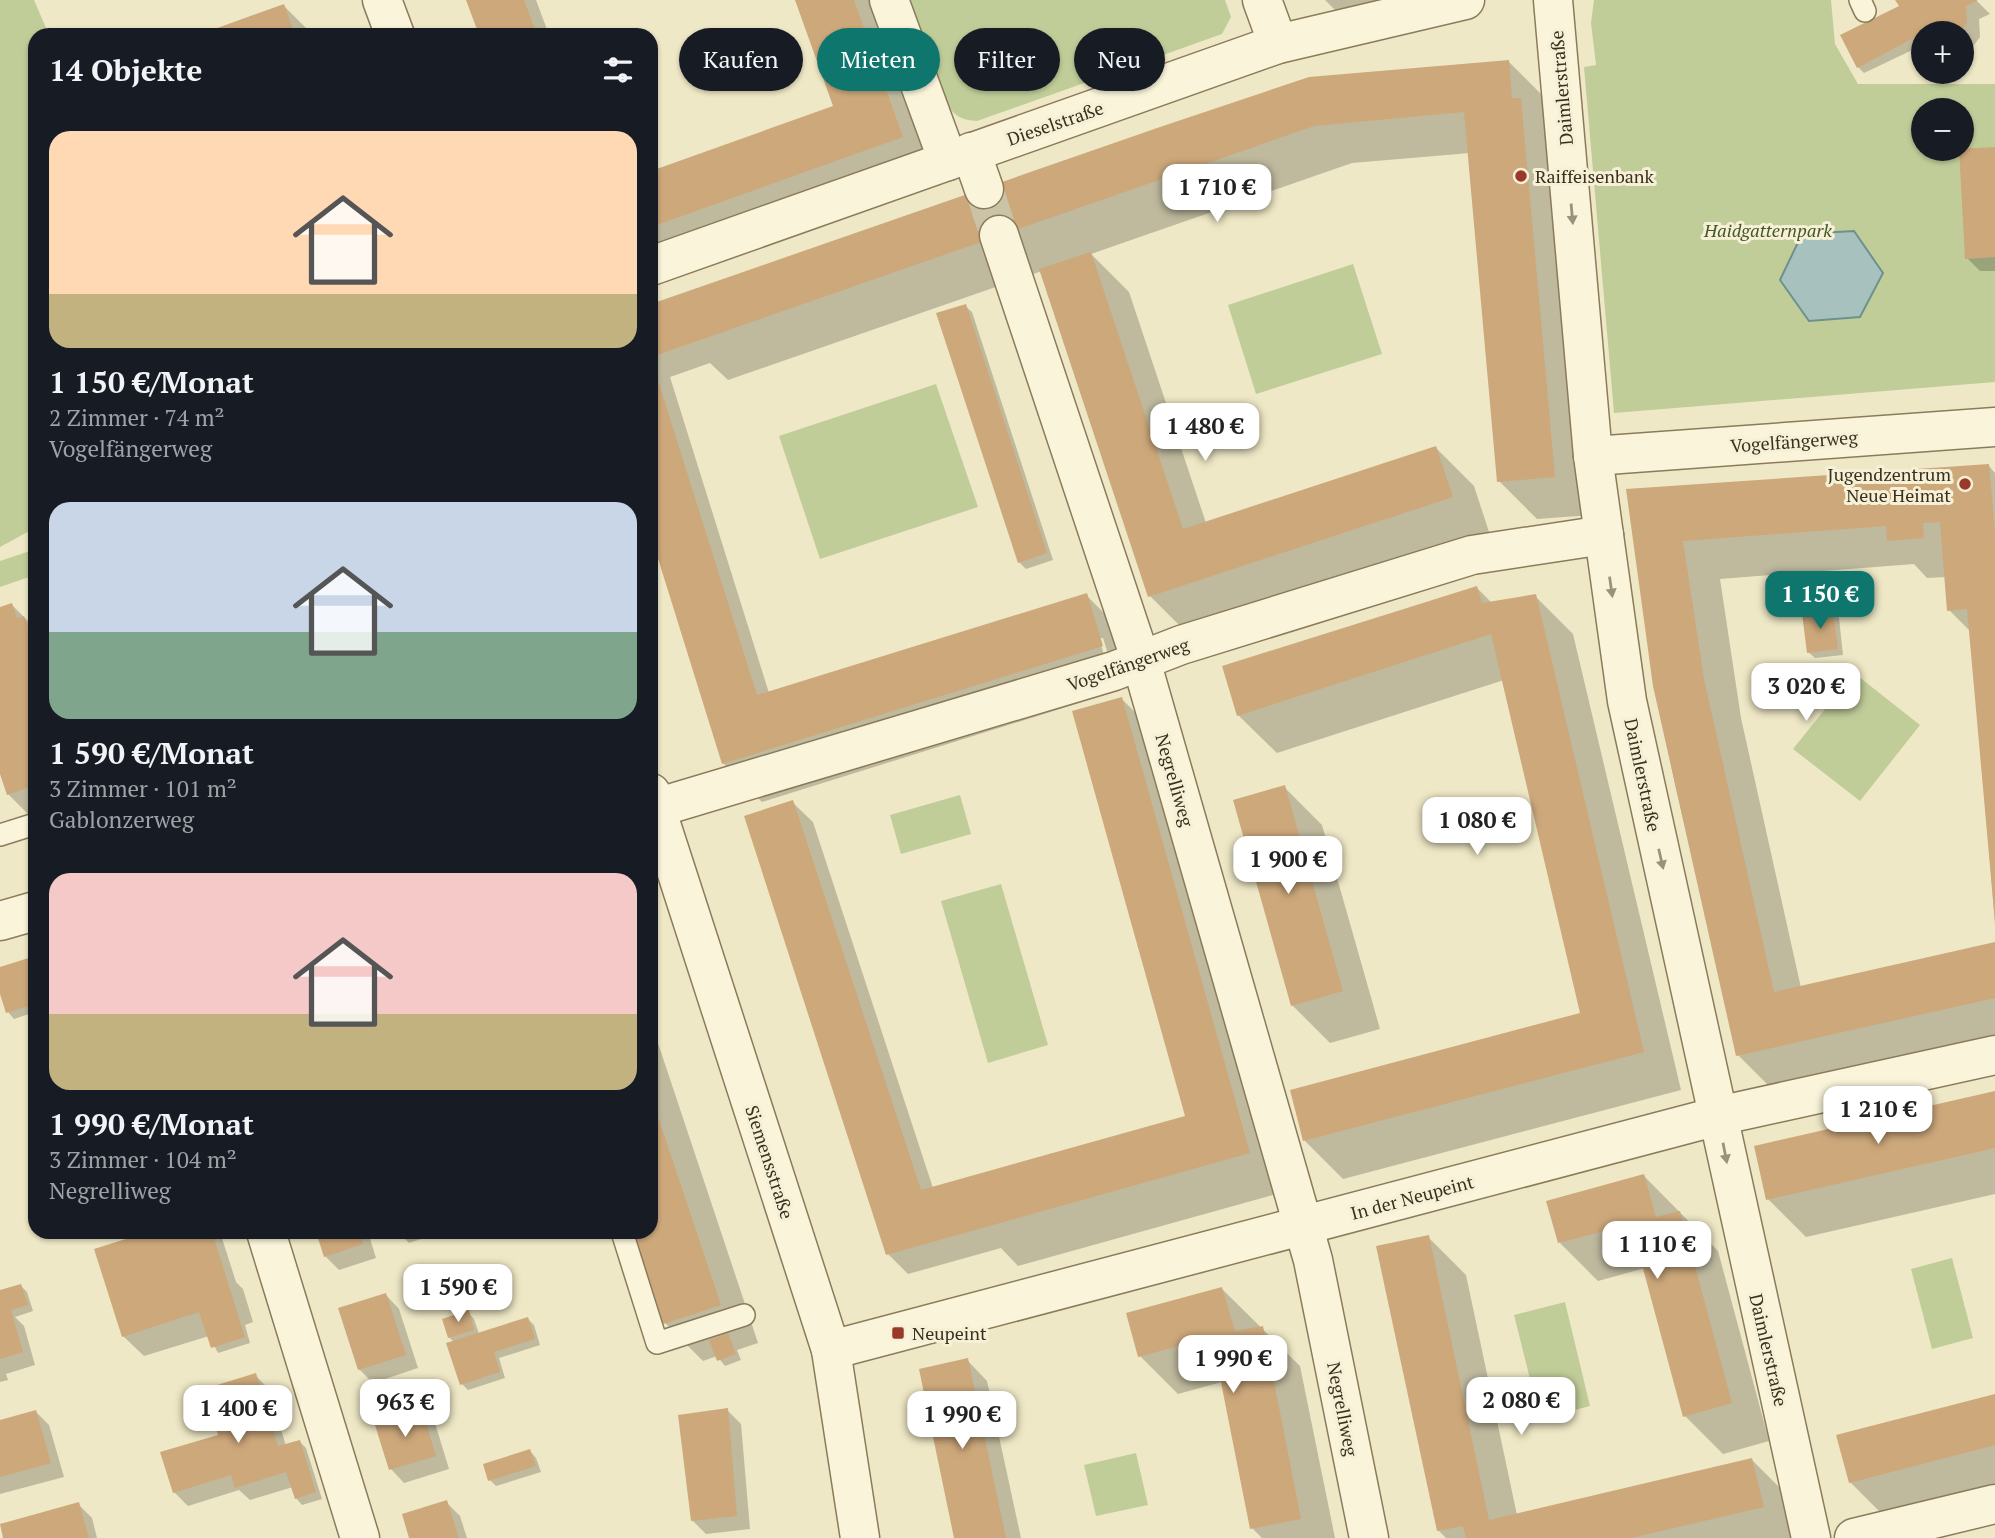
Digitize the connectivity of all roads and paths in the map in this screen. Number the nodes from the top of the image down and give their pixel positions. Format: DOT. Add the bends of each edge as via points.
graph roads {
  1 [pos="382,0"];
  2 [pos="888,0"];
  3 [pos="1262,0"];
  4 [pos="1465,0"];
  5 [pos="1553,0"];
  6 [pos="392,28"];
  7 [pos="1278,44"];
  8 [pos="960,156"];
  9 [pos="984,189"];
  10 [pos="999,235"];
  11 [pos="658,263"];
  12 [pos="1995,427"];
  13 [pos="1593,456"];
  14 [pos="1604,535"];
  15 [pos="1141,661"];
  16 [pos="658,800"];
  17 [pos="658,816"];
  18 [pos="28,826"];
  19 [pos="0,835"];
  20 [pos="28,913"];
  21 [pos="0,921"];
  22 [pos="1995,1055"];
  23 [pos="1718,1116"];
  24 [pos="1303,1226"];
  25 [pos="268,1239"];
  26 [pos="624,1239"];
  27 [pos="744,1315"];
  28 [pos="831,1350"];
  29 [pos="1995,1504"];
  30 [pos="360,1538"];
  31 [pos="860,1538"];
  32 [pos="1369,1538"];
  33 [pos="1811,1538"];
  34 [pos="1854,1538"];
  1 -- 6 [label="street"];
  2 -- 8 [label="street"];
  3 -- 7 [label="street"];
  4 -- 7 [label="street, Dieselstraße"];
  5 -- 13 [label="street, Daimlerstraße, one-way"];
  7 -- 8 [label="street, Dieselstraße"];
  8 -- 9 [label="street"];
  8 -- 11 [label="street, Dieselstraße"];
  10 -- 15 [label="street, Negrelliweg"];
  12 -- 13 [label="street, Vogelfängerweg"];
  13 -- 14 [label="street, Daimlerstraße"];
  14 -- 15 [label="street, Vogelfängerweg" via="1472,555"];
  14 -- 23 [label="street, Daimlerstraße, one-way" via="1627,701"];
  15 -- 16 [label="street, Vogelfängerweg"];
  15 -- 24 [label="street, Negrelliweg"];
  17 -- 28 [label="street, Siemensstraße"];
  18 -- 19 [label="lane"];
  20 -- 21 [label="street"];
  22 -- 23 [label="street, In der Neupeint"];
  23 -- 24 [label="street, In der Neupeint"];
  23 -- 33 [label="street, Daimlerstraße, one-way"];
  24 -- 28 [label="street, In der Neupeint"];
  24 -- 32 [label="street, Negrelliweg"];
  25 -- 30 [label="street"];
  26 -- 27 [label="lane" via="657,1343"];
  28 -- 31 [label="street, Siemensstraße"];
  29 -- 34 [label="street"];
}
